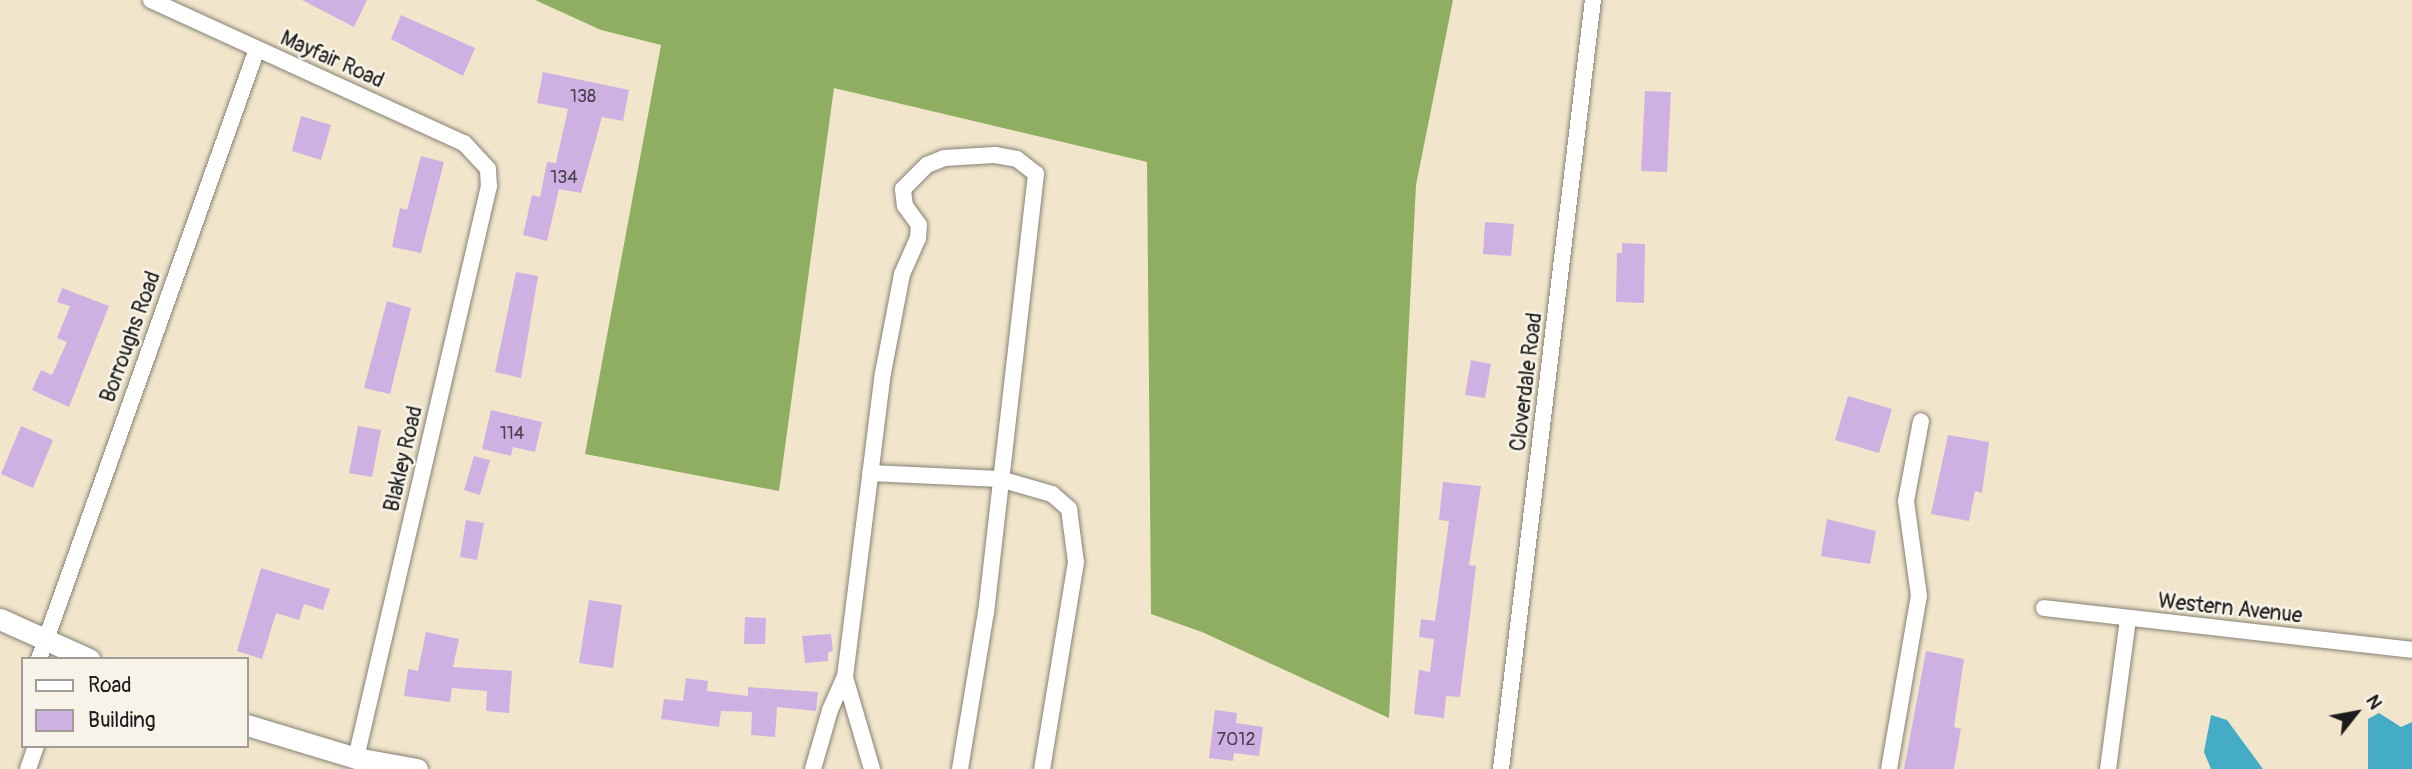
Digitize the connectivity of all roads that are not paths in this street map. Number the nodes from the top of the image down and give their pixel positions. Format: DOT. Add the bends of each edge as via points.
graph roads {
  1 [pos="150,0"];
  2 [pos="1593,0"];
  3 [pos="257,49"];
  4 [pos="488,169"];
  5 [pos="1921,421"];
  6 [pos="870,473"];
  7 [pos="1000,479"];
  8 [pos="2044,608"];
  9 [pos="0,619"];
  10 [pos="2128,620"];
  11 [pos="42,649"];
  12 [pos="2412,650"];
  13 [pos="80,657"];
  14 [pos="845,677"];
  15 [pos="248,725"];
  16 [pos="35,748"];
  17 [pos="356,758"];
  18 [pos="28,769"];
  19 [pos="417,769"];
  20 [pos="813,769"];
  21 [pos="872,769"];
  22 [pos="960,769"];
  23 [pos="1042,769"];
  24 [pos="1501,769"];
  25 [pos="1889,769"];
  26 [pos="2108,769"];
  1 -- 3 [label="street, Mayfair Road"];
  2 -- 24 [label="street, Cloverdale Road"];
  3 -- 4 [label="street, Mayfair Road" via="464,142"];
  3 -- 11 [label="street, Borroughs Road"];
  4 -- 17 [label="street, Blakley Road" via="489,186"];
  5 -- 25 [label="street" via="1906,501 1919,596"];
  6 -- 7 [label="street"];
  6 -- 7 [label="street" via="895,307 902,274 918,239 919,226 905,206 904,189 920,171 944,158 995,155 1017,159 1036,174"];
  6 -- 14 [label="street"];
  7 -- 22 [label="street" via="986,612"];
  7 -- 23 [label="street" via="1052,494 1069,509 1077,545 1060,679"];
  8 -- 10 [label="street, Western Avenue"];
  9 -- 11 [label="main road"];
  10 -- 12 [label="street, Western Avenue"];
  10 -- 26 [label="street"];
  11 -- 13 [label="main road"];
  14 -- 20 [label="street"];
  14 -- 21 [label="street"];
  15 -- 17 [label="main road"];
  16 -- 18 [label="street"];
  17 -- 19 [label="main road"];
}
